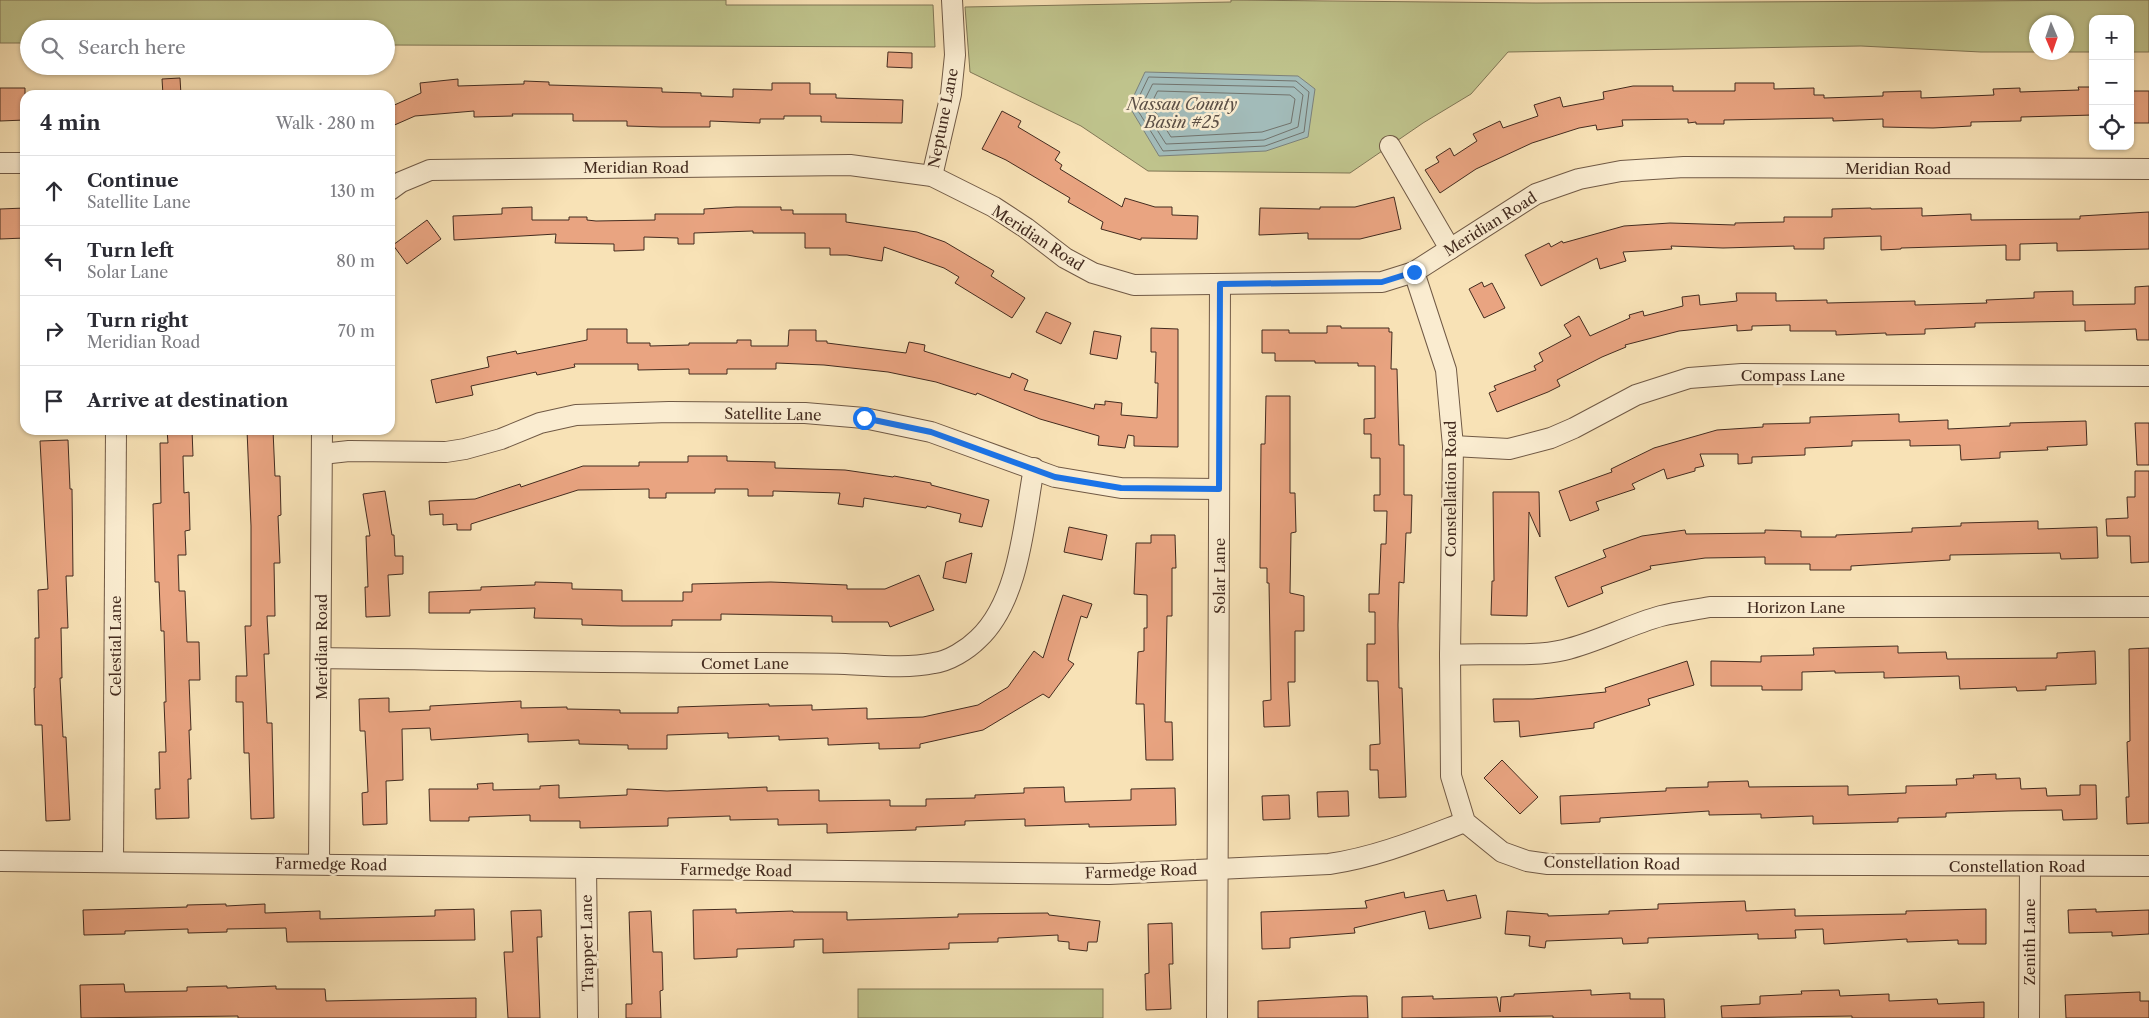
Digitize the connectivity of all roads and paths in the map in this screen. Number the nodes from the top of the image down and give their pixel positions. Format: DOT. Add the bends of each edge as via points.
graph roads {
  1 [pos="952,0"];
  2 [pos="1390,146"];
  3 [pos="0,163"];
  4 [pos="20,163"];
  5 [pos="2149,169"];
  6 [pos="932,176"];
  7 [pos="395,186"];
  8 [pos="1450,249"];
  9 [pos="1414,272"];
  10 [pos="1220,284"];
  11 [pos="2149,376"];
  12 [pos="116,435"];
  13 [pos="322,435"];
  14 [pos="1453,446"];
  15 [pos="322,454"];
  16 [pos="1034,468"];
  17 [pos="1219,489"];
  18 [pos="2149,607"];
  19 [pos="1450,656"];
  20 [pos="321,658"];
  21 [pos="1465,822"];
  22 [pos="0,861"];
  23 [pos="114,862"];
  24 [pos="319,864"];
  25 [pos="2030,866"];
  26 [pos="2149,866"];
  27 [pos="586,868"];
  28 [pos="1218,869"];
  29 [pos="588,1018"];
  30 [pos="1217,1018"];
  31 [pos="2029,1018"];
  1 -- 6 [label="street, Neptune Lane" via="955,56 951,94"];
  2 -- 8 [label="street"];
  3 -- 4 [label="street"];
  5 -- 8 [label="street, Meridian Road" via="1684,167 1622,171 1579,179 1536,194"];
  6 -- 7 [label="street, Meridian Road" via="850,165 480,168 430,170"];
  6 -- 10 [label="street, Meridian Road" via="994,207 1065,258 1093,273 1134,285"];
  8 -- 9 [label="street, Meridian Road"];
  9 -- 10 [label="street, Meridian Road" via="1382,282"];
  9 -- 14 [label="street, Constellation Road" via="1446,370"];
  10 -- 17 [label="street, Solar Lane"];
  11 -- 14 [label="street, Compass Lane" via="1705,376 1636,395 1552,438 1509,449"];
  12 -- 23 [label="street, Celestial Lane"];
  13 -- 15 [label="street, Meridian Road"];
  14 -- 19 [label="street, Constellation Road"];
  15 -- 16 [label="street, Satellite Lane" via="349,451 446,452 501,439 540,423 576,415 805,413 864,418 931,432"];
  15 -- 20 [label="street, Meridian Road"];
  16 -- 17 [label="street, Satellite Lane" via="1055,477 1121,488"];
  16 -- 20 [label="street, Comet Lane" via="1017,562 1004,601 978,639 962,652 936,663 904,666"];
  17 -- 28 [label="street, Solar Lane"];
  18 -- 19 [label="street, Horizon Lane" via="1710,607 1661,616 1563,651"];
  19 -- 21 [label="street, Constellation Road" via="1451,776"];
  20 -- 24 [label="street, Meridian Road"];
  21 -- 25 [label="street, Constellation Road" via="1502,852 1548,864"];
  21 -- 28 [label="street, Farmedge Road" via="1388,852 1356,860"];
  22 -- 23 [label="street, Farmedge Road"];
  23 -- 24 [label="street, Farmedge Road"];
  24 -- 27 [label="street, Farmedge Road"];
  25 -- 26 [label="street, Constellation Road"];
  25 -- 31 [label="street, Zenith Lane"];
  27 -- 28 [label="street, Farmedge Road" via="1110,874"];
  27 -- 29 [label="street, Trapper Lane"];
  28 -- 30 [label="street, Solar Lane"];
}
